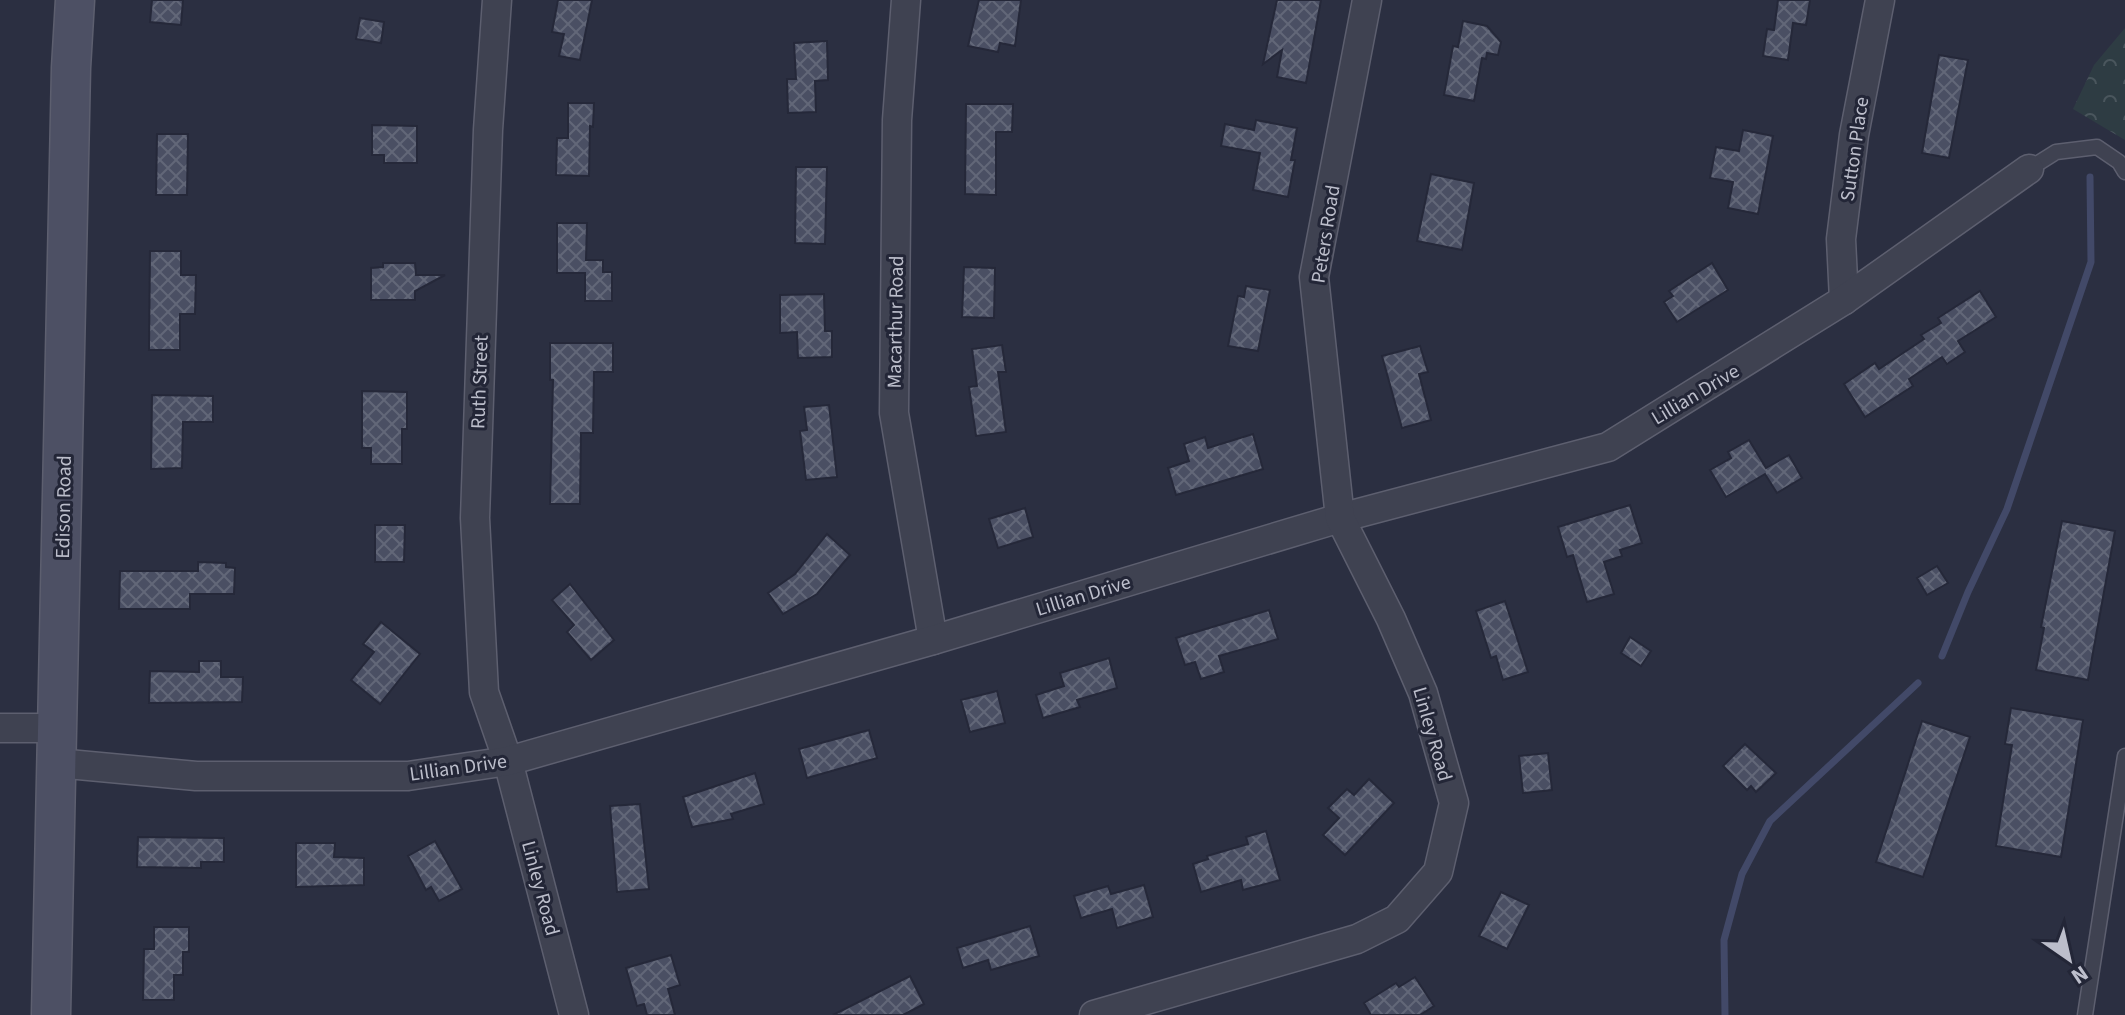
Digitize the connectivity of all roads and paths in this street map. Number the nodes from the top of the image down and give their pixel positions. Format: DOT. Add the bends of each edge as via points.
graph roads {
  1 [pos="75,0"];
  2 [pos="497,0"];
  3 [pos="906,0"];
  4 [pos="1367,0"];
  5 [pos="1880,0"];
  6 [pos="2029,169"];
  7 [pos="2125,172"];
  8 [pos="1844,300"];
  9 [pos="1340,518"];
  10 [pos="933,640"];
  11 [pos="0,728"];
  12 [pos="58,746"];
  13 [pos="2125,756"];
  14 [pos="508,761"];
  15 [pos="51,1015"];
  16 [pos="574,1015"];
  17 [pos="1094,1015"];
  18 [pos="2085,1015"];
  1 -- 12 [label="street, Edison Road"];
  2 -- 14 [label="street, Ruth Street" via="475,518 484,692"];
  3 -- 10 [label="street, Macarthur Road" via="897,120 894,413"];
  4 -- 9 [label="street, Peters Road" via="1314,277"];
  5 -- 8 [label="street, Sutton Place" via="1841,239"];
  6 -- 7 [label="lane" via="2056,152 2097,147"];
  6 -- 8 [label="street, Lillian Drive"];
  8 -- 9 [label="street, Lillian Drive" via="1608,447"];
  9 -- 10 [label="street, Lillian Drive"];
  9 -- 17 [label="street, Linley Road" via="1423,693 1454,803 1438,872 1397,919 1357,939"];
  10 -- 14 [label="street, Lillian Drive"];
  11 -- 12 [label="street, Lillian Drive"];
  12 -- 14 [label="street, Lillian Drive" via="196,776 408,776"];
  12 -- 15 [label="street, Edison Road"];
  13 -- 18 [label="lane"];
  14 -- 16 [label="street, Linley Road"];
}
